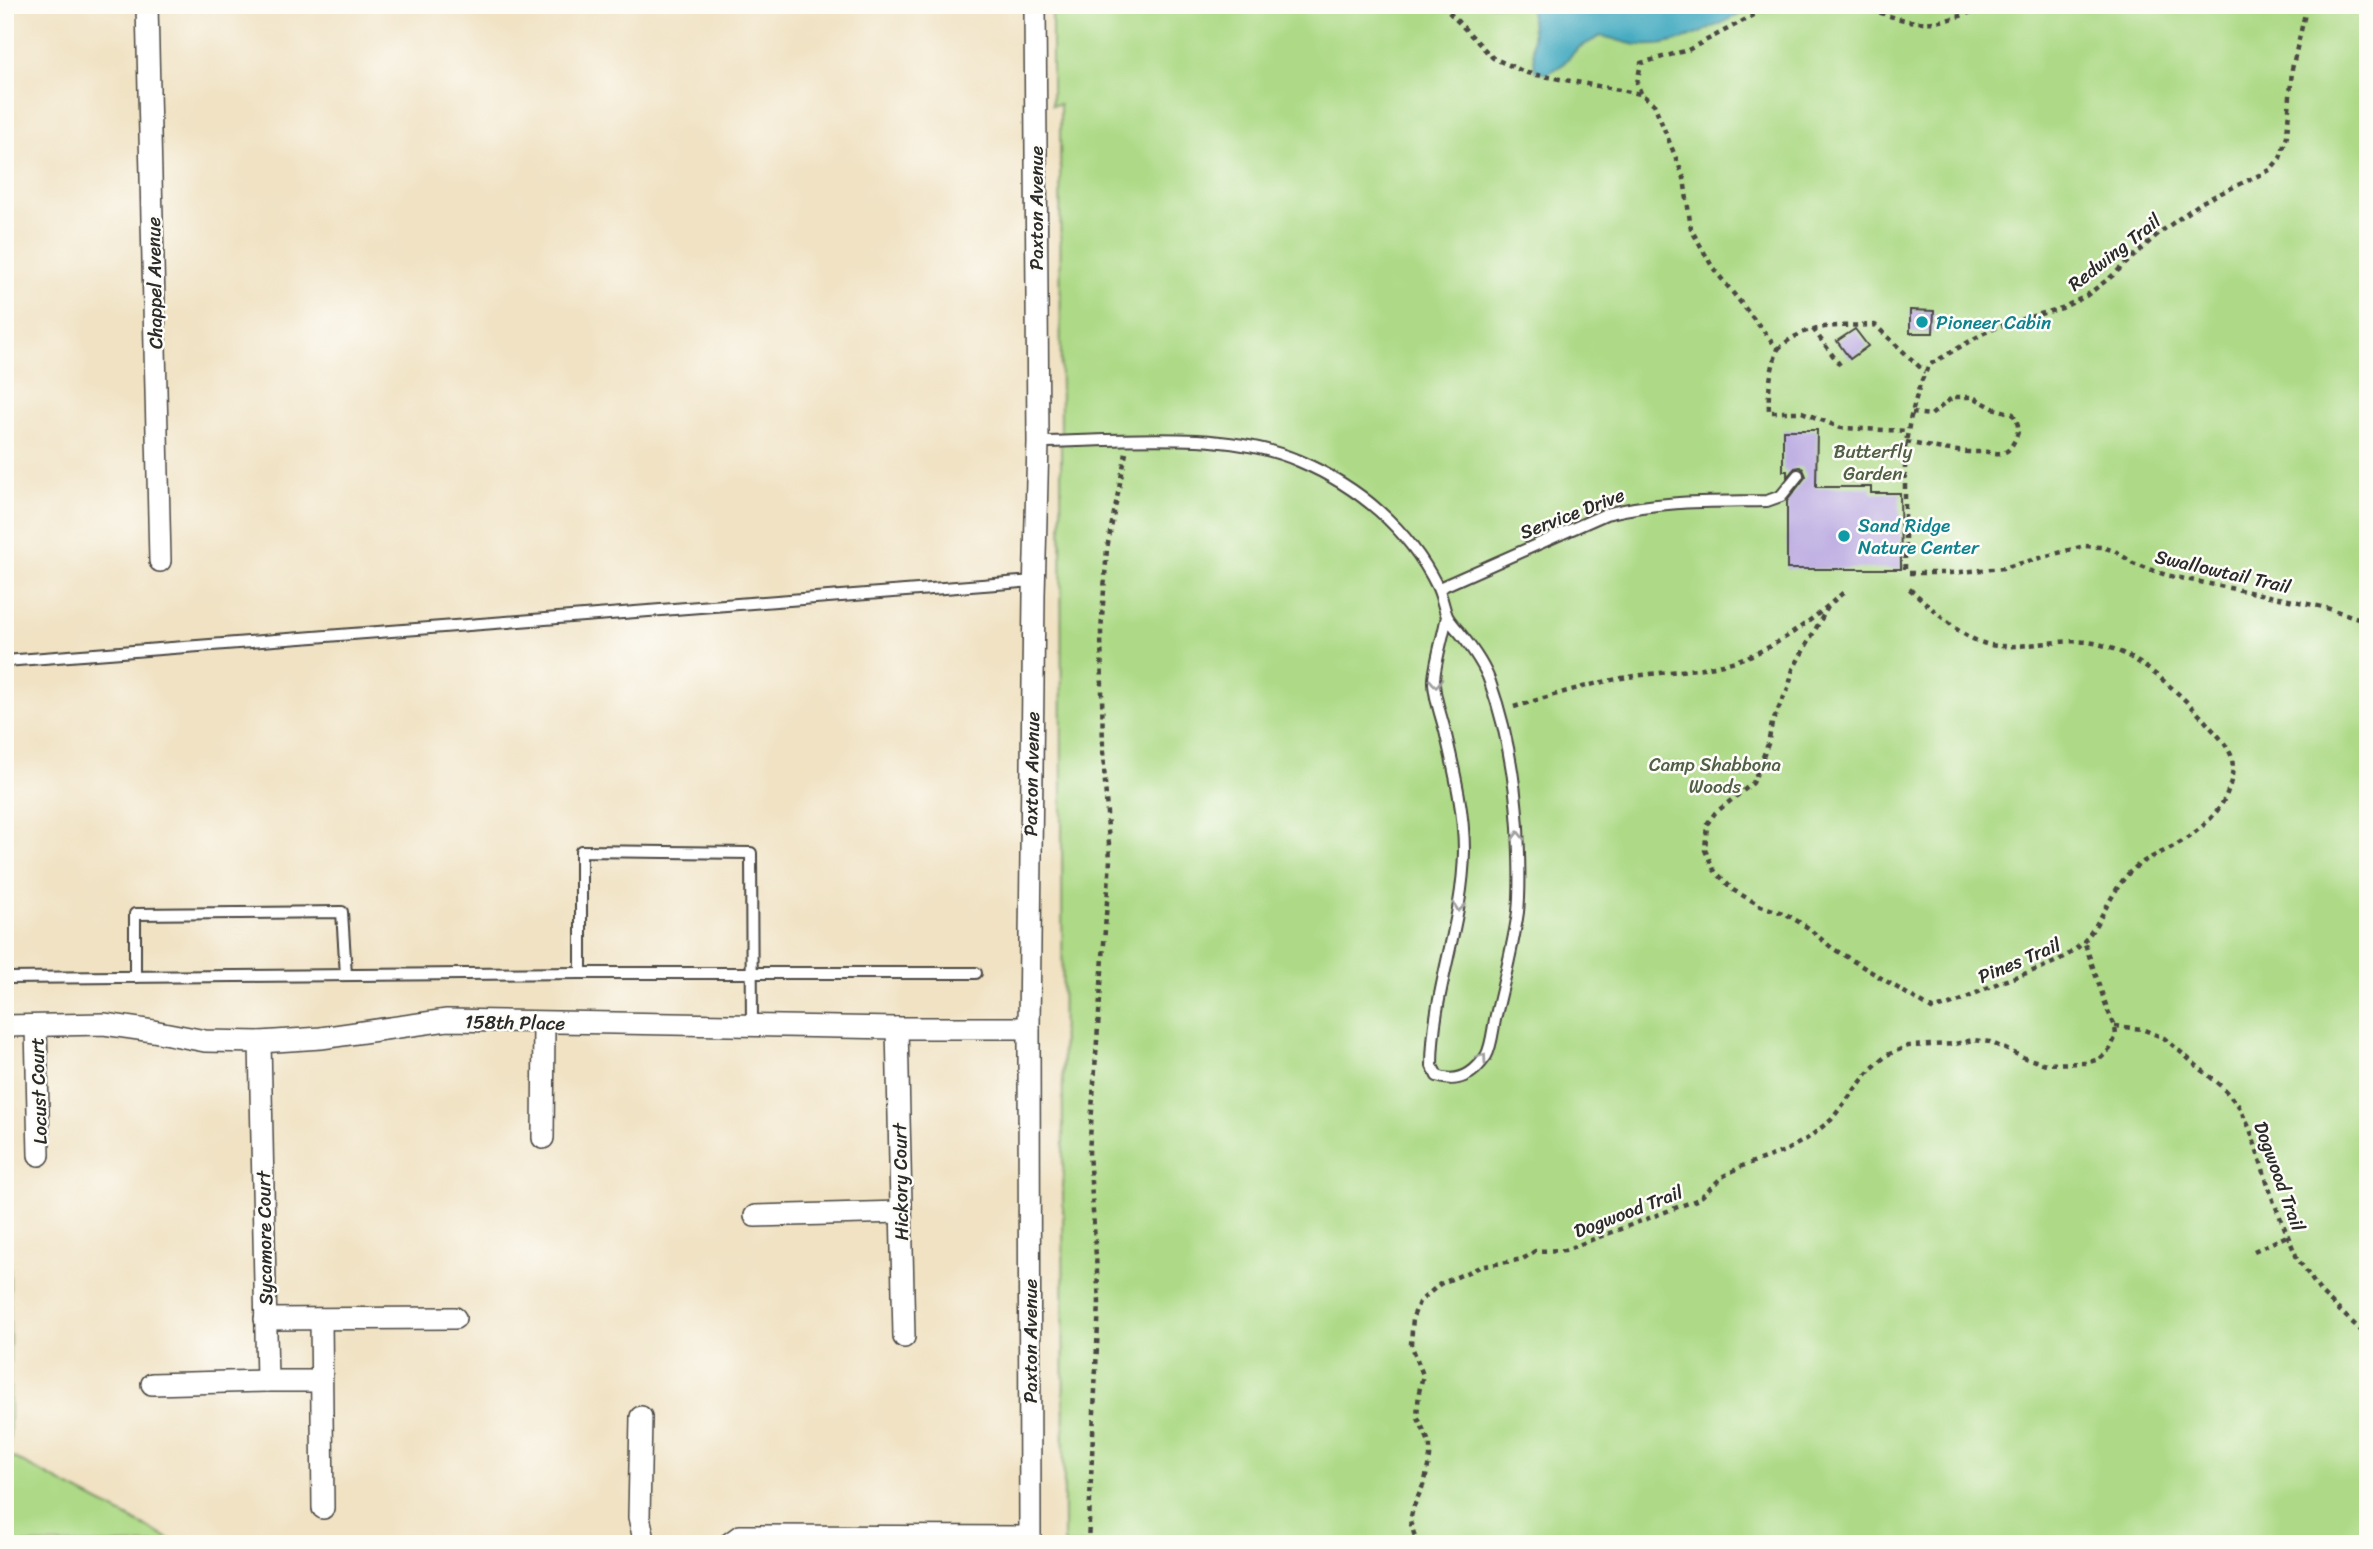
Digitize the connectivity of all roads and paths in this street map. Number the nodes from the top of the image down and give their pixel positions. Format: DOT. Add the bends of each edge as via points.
graph roads {
  1 [pos="147,5"];
  2 [pos="1035,5"];
  3 [pos="1442,5"];
  4 [pos="1773,5"];
  5 [pos="1861,5"];
  6 [pos="1987,5"];
  7 [pos="2306,5"];
  8 [pos="1641,94"];
  9 [pos="1812,329"];
  10 [pos="1779,349"];
  11 [pos="1840,365"];
  12 [pos="1925,372"];
  13 [pos="1912,413"];
  14 [pos="1908,431"];
  15 [pos="1127,441"];
  16 [pos="1038,442"];
  17 [pos="1906,442"];
  18 [pos="1798,475"];
  19 [pos="160,561"];
  20 [pos="1034,581"];
  21 [pos="1907,587"];
  22 [pos="1439,588"];
  23 [pos="1845,591"];
  24 [pos="1828,607"];
  25 [pos="1447,616"];
  26 [pos="2368,621"];
  27 [pos="5,660"];
  28 [pos="1500,711"];
  29 [pos="2084,941"];
  30 [pos="581,973"];
  31 [pos="751,973"];
  32 [pos="976,973"];
  33 [pos="346,975"];
  34 [pos="135,977"];
  35 [pos="5,978"];
  36 [pos="544,1023"];
  37 [pos="5,1026"];
  38 [pos="36,1026"];
  39 [pos="751,1026"];
  40 [pos="2115,1026"];
  41 [pos="897,1028"];
  42 [pos="1029,1028"];
  43 [pos="260,1042"];
  44 [pos="543,1138"];
  45 [pos="39,1155"];
  46 [pos="901,1212"];
  47 [pos="755,1216"];
  48 [pos="2287,1236"];
  49 [pos="2254,1251"];
  50 [pos="455,1318"];
  51 [pos="265,1319"];
  52 [pos="321,1319"];
  53 [pos="904,1337"];
  54 [pos="2368,1337"];
  55 [pos="267,1381"];
  56 [pos="321,1381"];
  57 [pos="152,1384"];
  58 [pos="641,1417"];
  59 [pos="323,1508"];
  60 [pos="1030,1540"];
  61 [pos="645,1544"];
  62 [pos="729,1544"];
  63 [pos="1088,1544"];
  64 [pos="1420,1544"];
  1 -- 19 [label="street, Chappel Avenue"];
  2 -- 16 [label="street, Paxton Avenue"];
  3 -- 8 [label="path" via="1493,58 1527,73"];
  4 -- 8 [label="path" via="1688,50 1641,63 1637,83"];
  5 -- 6 [label="path" via="1911,23 1960,18"];
  7 -- 12 [label="path, Redwing Trail" via="2292,69 2287,136 2280,158 2270,170 2202,202 2086,296 2062,309 1984,333 1946,353"];
  8 -- 10 [label="path" via="1654,104 1684,178 1691,229 1713,268"];
  9 -- 10 [label="path" via="1792,336"];
  9 -- 11 [label="path"];
  9 -- 12 [label="path" via="1875,325"];
  10 -- 14 [label="path" via="1770,369 1769,412 1802,412 1841,428"];
  12 -- 13 [label="path"];
  13 -- 14 [label="path"];
  13 -- 17 [label="path" via="1931,415 1953,397 1973,397 2013,414 2019,431 2006,452 1996,453 1969,454"];
  14 -- 17 [label="path"];
  15 -- 16 [label="lane"];
  15 -- 22 [label="lane" via="1227,442 1299,461 1372,503 1403,534"];
  15 -- 63 [label="path" via="1107,548 1101,632 1110,860 1089,1152 1098,1303"];
  16 -- 20 [label="street, Paxton Avenue"];
  17 -- 26 [label="path, Swallowtail Trail" via="1907,571 2004,568 2084,546 2102,547 2166,575 2323,607"];
  18 -- 22 [label="lane, Service Drive" via="1781,496 1767,501 1671,502 1606,514"];
  20 -- 27 [label="lane"];
  20 -- 42 [label="street, Paxton Avenue"];
  21 -- 29 [label="path, Pines Trail" via="1952,625 1984,644 2074,640 2125,655 2187,700 2224,741 2232,757 2232,773 2220,808 2188,838 2141,861"];
  22 -- 25 [label="lane"];
  23 -- 24 [label="path"];
  24 -- 28 [label="path" via="1788,636 1723,664 1583,686"];
  24 -- 29 [label="path, Pines Trail" via="1793,669 1753,783 1707,824 1705,850 1714,870 1733,890 1786,914 1932,1009 2046,966"];
  25 -- 28 [label="lane" via="1477,655"];
  25 -- 28 [label="lane, one-way" via="1433,681 1456,777 1464,850 1457,925 1438,999 1432,1050 1432,1066 1437,1076 1446,1079 1469,1074 1487,1054 1516,920 1518,825"];
  29 -- 40 [label="path"];
  30 -- 31 [label="lane"];
  30 -- 31 [label="lane" via="581,851 751,853"];
  30 -- 33 [label="lane"];
  31 -- 32 [label="lane"];
  31 -- 39 [label="lane"];
  33 -- 34 [label="lane"];
  33 -- 34 [label="lane" via="342,912 149,913 135,914"];
  34 -- 35 [label="lane"];
  36 -- 39 [label="street, 158th Place"];
  36 -- 43 [label="street, 158th Place" via="447,1020"];
  36 -- 44 [label="street"];
  37 -- 38 [label="street, 158th Place"];
  38 -- 43 [label="street, 158th Place" via="104,1024 205,1041"];
  38 -- 45 [label="street, Locust Court"];
  39 -- 41 [label="street, 158th Place"];
  40 -- 48 [label="path, Dogwood Trail" via="2142,1029 2164,1038 2238,1105"];
  40 -- 64 [label="path, Dogwood Trail" via="2110,1049 2100,1059 2077,1064 2046,1064 1973,1040 1908,1046 1887,1055 1870,1070 1830,1120 1808,1138 1722,1177 1699,1199 1565,1250 1535,1251 1523,1259 1480,1267 1440,1284 1419,1302 1413,1317 1411,1344 1423,1375 1417,1416 1430,1444 1425,1481 1410,1521"];
  41 -- 42 [label="street, 158th Place"];
  41 -- 46 [label="street, Hickory Court"];
  42 -- 60 [label="street, Paxton Avenue"];
  43 -- 51 [label="street, Sycamore Court"];
  46 -- 47 [label="street"];
  46 -- 53 [label="street, Hickory Court"];
  48 -- 49 [label="path"];
  48 -- 54 [label="path, Dogwood Trail" via="2309,1278"];
  50 -- 52 [label="street"];
  51 -- 52 [label="street"];
  51 -- 55 [label="street, Sycamore Court"];
  52 -- 56 [label="street"];
  55 -- 56 [label="street"];
  55 -- 57 [label="street"];
  56 -- 59 [label="street"];
  58 -- 61 [label="street" via="639,1517"];
  60 -- 62 [label="street" via="740,1536"];
}
